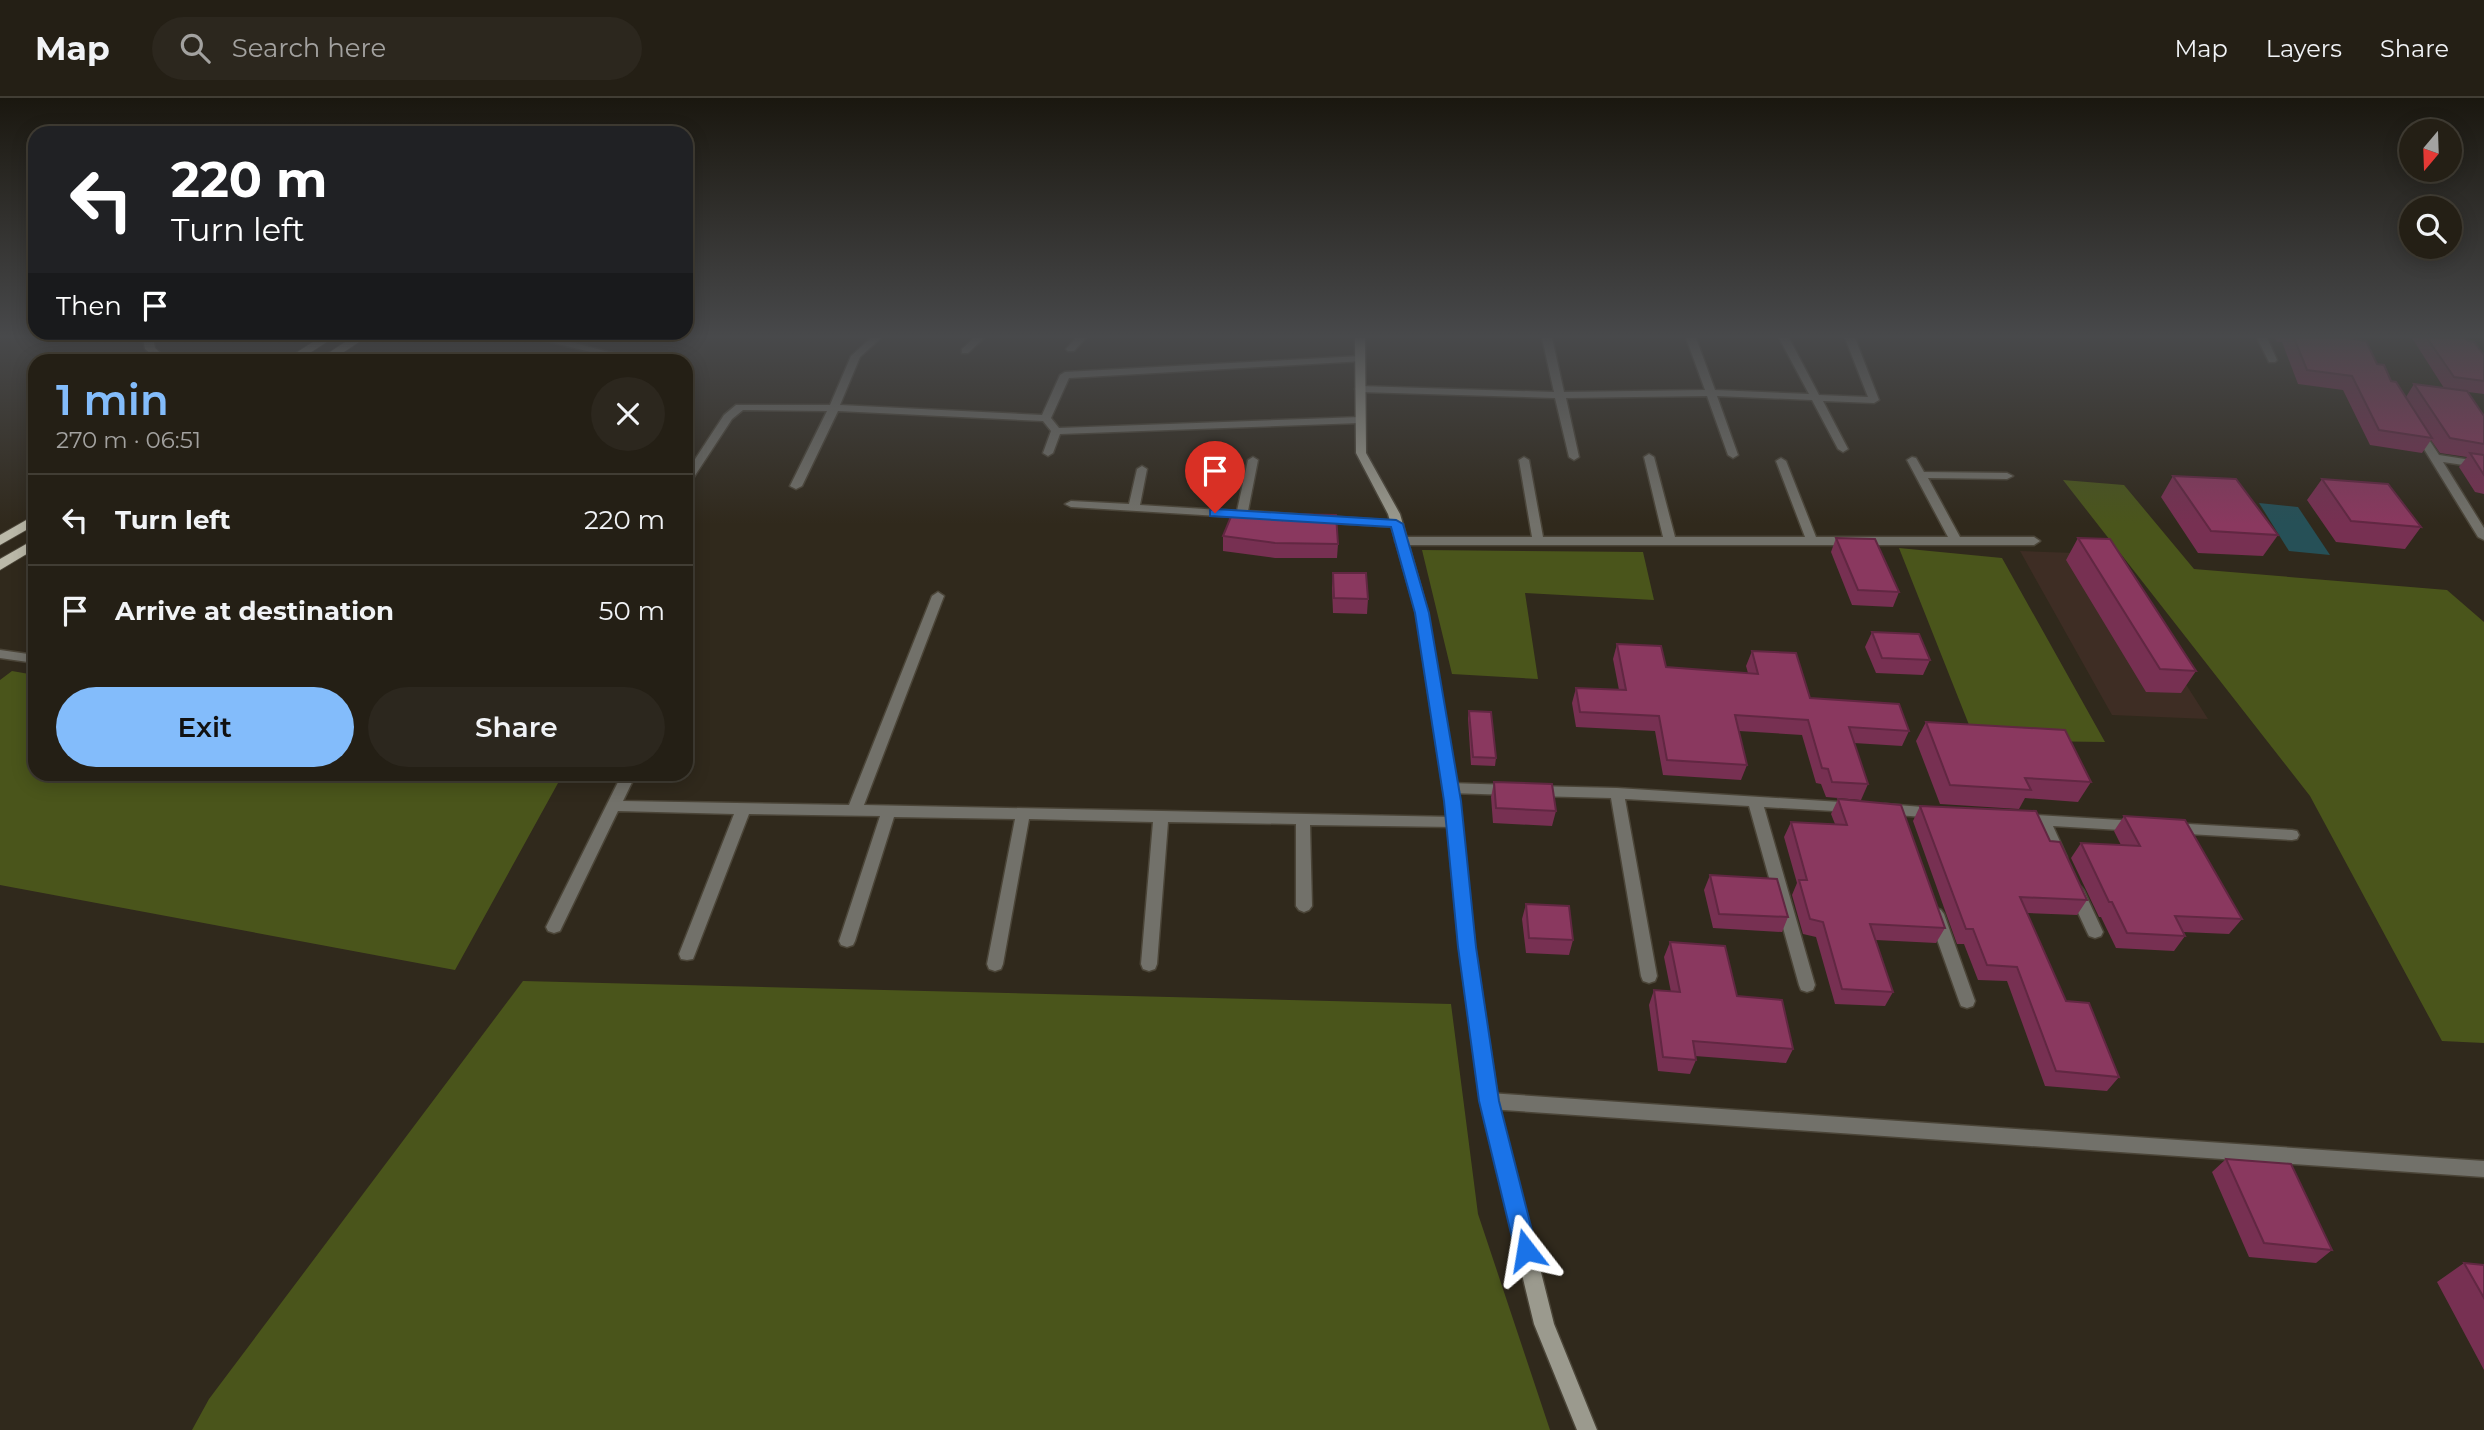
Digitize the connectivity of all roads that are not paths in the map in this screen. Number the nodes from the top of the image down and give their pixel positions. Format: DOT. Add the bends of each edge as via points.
graph roads {
  1 [pos="837,400"];
  2 [pos="1054,400"];
  3 [pos="1360,400"];
  4 [pos="1561,400"];
  5 [pos="1714,400"];
  6 [pos="1817,400"];
  7 [pos="834,408"];
  8 [pos="1046,418"];
  9 [pos="1360,420"];
  10 [pos="2412,423"];
  11 [pos="1056,431"];
  12 [pos="1843,449"];
  13 [pos="1048,453"];
  14 [pos="1733,455"];
  15 [pos="1574,457"];
  16 [pos="1649,457"];
  17 [pos="2435,458"];
  18 [pos="1253,460"];
  19 [pos="1524,460"];
  20 [pos="1912,460"];
  21 [pos="1781,461"];
  22 [pos="2484,465"];
  23 [pos="1142,469"];
  24 [pos="693,470"];
  25 [pos="1921,475"];
  26 [pos="2007,476"];
  27 [pos="796,486"];
  28 [pos="1071,504"];
  29 [pos="1134,508"];
  30 [pos="1242,514"];
  31 [pos="28,523"];
  32 [pos="1396,524"];
  33 [pos="2484,537"];
  34 [pos="0,541"];
  35 [pos="1401,541"];
  36 [pos="1538,541"];
  37 [pos="1670,541"];
  38 [pos="1812,541"];
  39 [pos="1956,541"];
  40 [pos="2034,541"];
  41 [pos="28,547"];
  42 [pos="0,565"];
  43 [pos="938,596"];
  44 [pos="0,654"];
  45 [pos="28,658"];
  46 [pos="626,781"];
  47 [pos="1450,788"];
  48 [pos="1617,793"];
  49 [pos="1755,801"];
  50 [pos="614,806"];
  51 [pos="743,810"];
  52 [pos="853,812"];
  53 [pos="888,813"];
  54 [pos="1951,814"];
  55 [pos="1023,815"];
  56 [pos="1161,817"];
  57 [pos="2004,817"];
  58 [pos="1303,819"];
  59 [pos="2043,820"];
  60 [pos="1455,822"];
  61 [pos="2292,835"];
  62 [pos="1930,900"];
  63 [pos="1304,906"];
  64 [pos="554,927"];
  65 [pos="2095,932"];
  66 [pos="847,941"];
  67 [pos="687,954"];
  68 [pos="995,964"];
  69 [pos="1149,964"];
  70 [pos="1649,976"];
  71 [pos="1807,985"];
  72 [pos="1967,1002"];
  73 [pos="1489,1101"];
  74 [pos="2484,1169"];
  75 [pos="1587,1430"];
  1 -- 7 [label="street"];
  2 -- 8 [label="street"];
  3 -- 9 [label="street"];
  4 -- 15 [label="street"];
  5 -- 14 [label="street"];
  6 -- 12 [label="street"];
  7 -- 8 [label="street"];
  7 -- 24 [label="street" via="740,407 727,417"];
  7 -- 27 [label="street"];
  8 -- 11 [label="street"];
  9 -- 11 [label="street"];
  9 -- 32 [label="street" via="1361,453"];
  10 -- 17 [label="street"];
  11 -- 13 [label="street"];
  16 -- 37 [label="street"];
  17 -- 22 [label="street"];
  17 -- 33 [label="street"];
  18 -- 30 [label="street"];
  19 -- 36 [label="street"];
  20 -- 25 [label="street"];
  21 -- 38 [label="street"];
  23 -- 29 [label="street"];
  25 -- 26 [label="street"];
  25 -- 39 [label="street"];
  28 -- 29 [label="street"];
  29 -- 30 [label="street"];
  30 -- 32 [label="street"];
  31 -- 34 [label="main road"];
  32 -- 35 [label="street"];
  35 -- 36 [label="street"];
  35 -- 47 [label="street" via="1422,613"];
  36 -- 37 [label="street"];
  37 -- 38 [label="street"];
  38 -- 39 [label="street"];
  39 -- 40 [label="street"];
  41 -- 42 [label="main road"];
  43 -- 52 [label="street"];
  44 -- 45 [label="street"];
  46 -- 50 [label="street"];
  47 -- 48 [label="street"];
  47 -- 60 [label="street"];
  48 -- 49 [label="street"];
  48 -- 70 [label="street"];
  49 -- 54 [label="street" via="1901,817"];
  49 -- 71 [label="street"];
  50 -- 51 [label="street"];
  50 -- 64 [label="street"];
  51 -- 52 [label="street"];
  51 -- 67 [label="street"];
  52 -- 53 [label="street"];
  53 -- 55 [label="street"];
  53 -- 66 [label="street"];
  55 -- 56 [label="street"];
  55 -- 68 [label="street"];
  56 -- 58 [label="street"];
  56 -- 69 [label="street"];
  57 -- 59 [label="street"];
  58 -- 60 [label="street"];
  58 -- 63 [label="street"];
  59 -- 61 [label="street"];
  59 -- 65 [label="street"];
  60 -- 73 [label="street"];
  62 -- 72 [label="street"];
  73 -- 74 [label="street"];
  73 -- 75 [label="street" via="1544,1324"];
}
